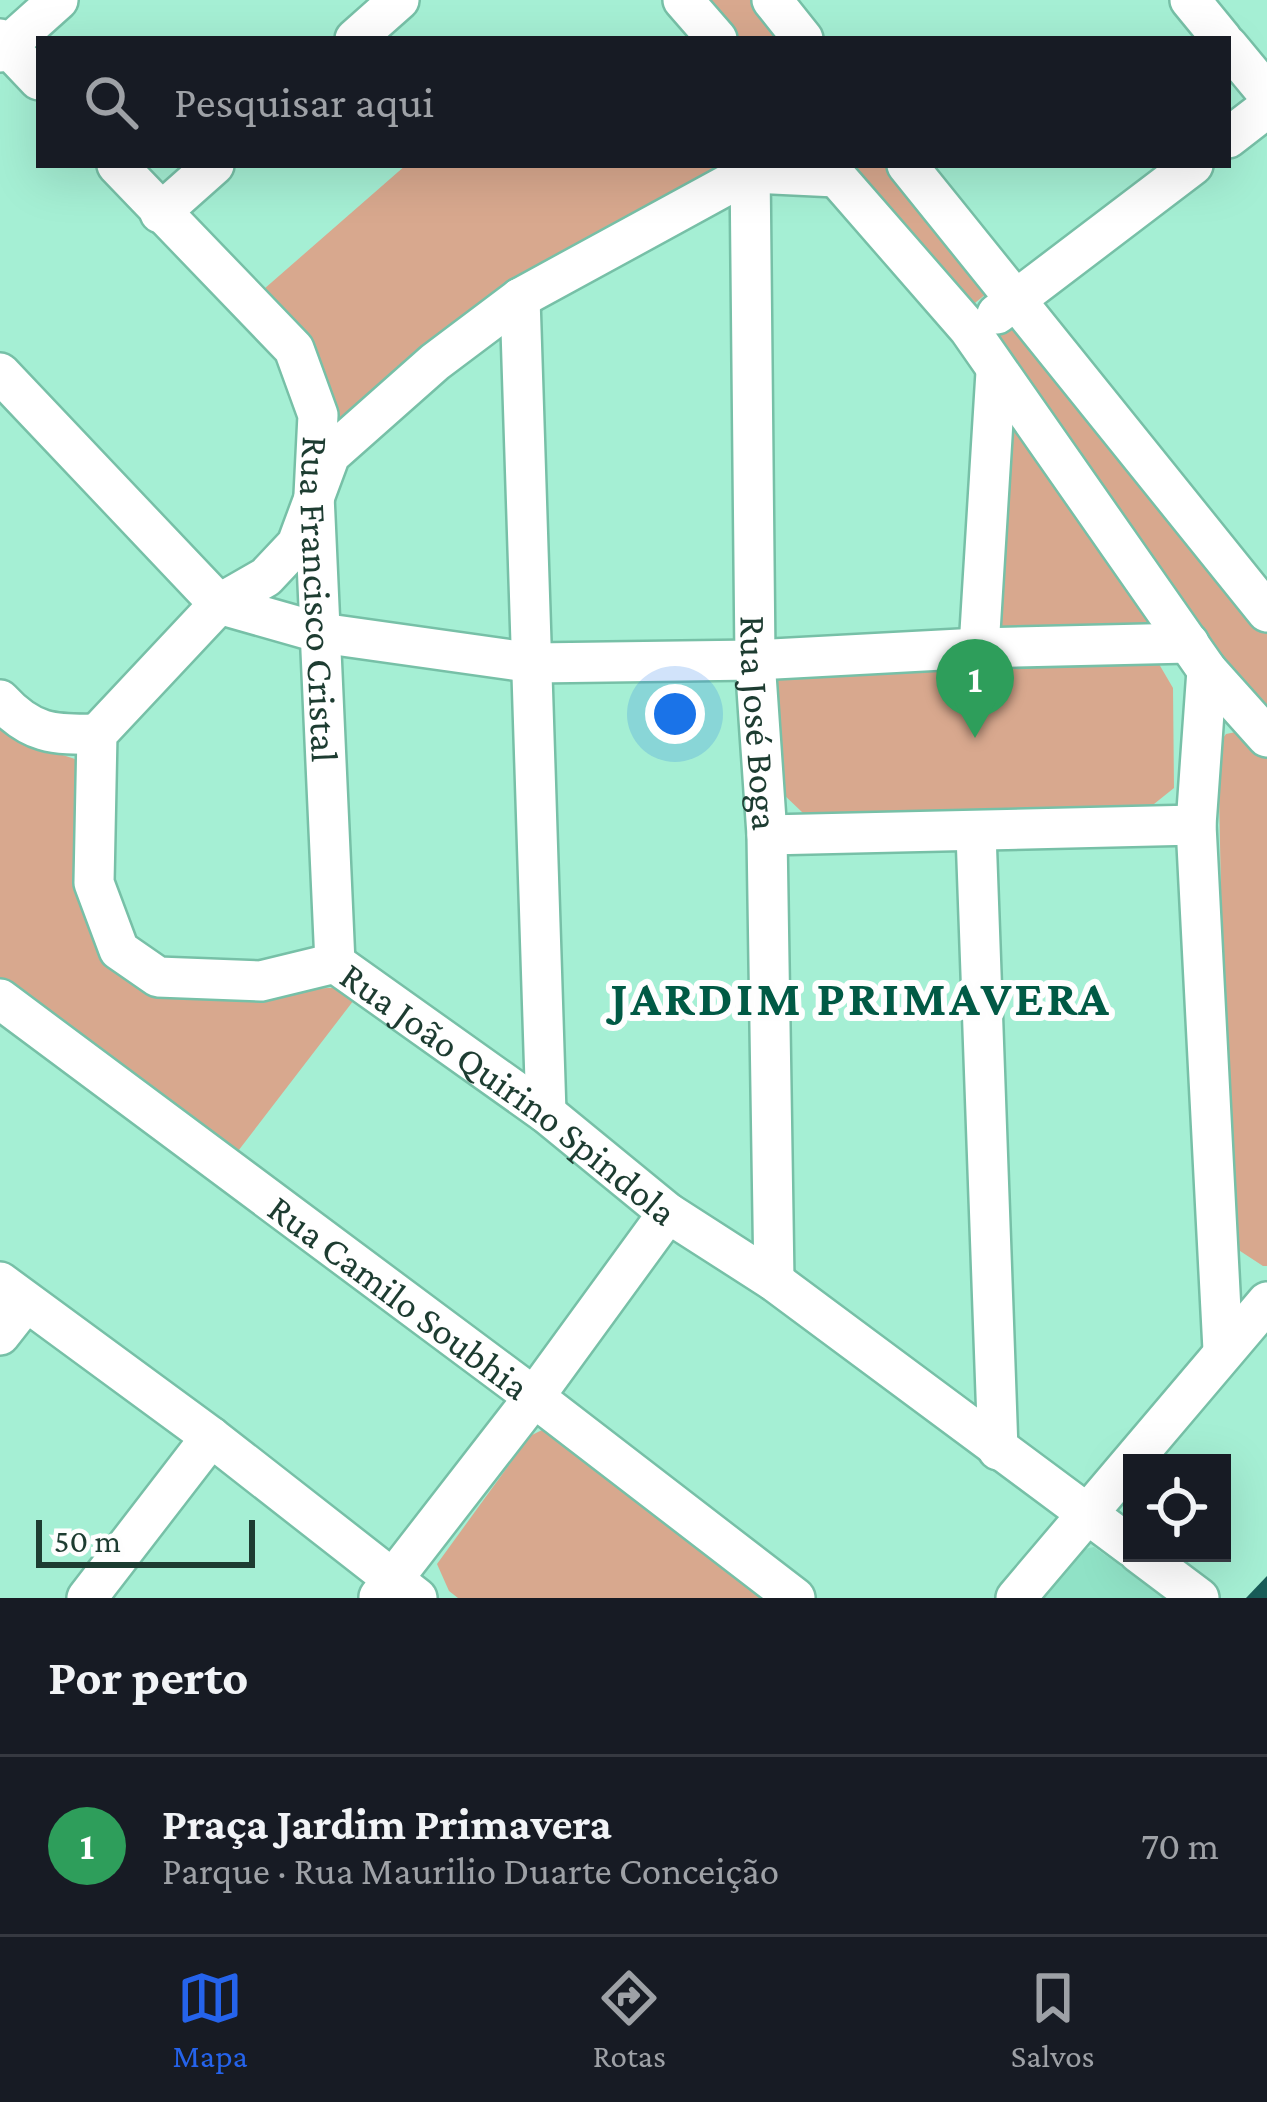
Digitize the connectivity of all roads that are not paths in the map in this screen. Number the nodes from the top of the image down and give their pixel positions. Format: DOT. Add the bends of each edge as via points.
graph roads {
  1 [pos="58,0"];
  2 [pos="399,0"];
  3 [pos="683,0"];
  4 [pos="772,0"];
  5 [pos="1190,0"];
  6 [pos="358,36"];
  7 [pos="714,36"];
  8 [pos="801,36"];
  9 [pos="1220,36"];
  10 [pos="2,45"];
  11 [pos="1231,50"];
  12 [pos="36,77"];
  13 [pos="1267,93"];
  14 [pos="1267,108"];
  15 [pos="1231,136"];
  16 [pos="120,168"];
  17 [pos="211,168"];
  18 [pos="909,168"];
  19 [pos="1189,168"];
  20 [pos="750,169"];
  21 [pos="831,171"];
  22 [pos="160,213"];
  23 [pos="520,298"];
  24 [pos="1019,300"];
  25 [pos="969,329"];
  26 [pos="996,371"];
  27 [pos="0,373"];
  28 [pos="314,495"];
  29 [pos="219,604"];
  30 [pos="1267,612"];
  31 [pos="321,632"];
  32 [pos="979,648"];
  33 [pos="1198,657"];
  34 [pos="754,660"];
  35 [pos="534,663"];
  36 [pos="0,700"];
  37 [pos="97,734"];
  38 [pos="1267,737"];
  39 [pos="1196,825"];
  40 [pos="976,832"];
  41 [pos="767,835"];
  42 [pos="335,963"];
  43 [pos="0,999"];
  44 [pos="546,1113"];
  45 [pos="668,1213"];
  46 [pos="773,1281"];
  47 [pos="13,1292"];
  48 [pos="1267,1302"];
  49 [pos="0,1336"];
  50 [pos="1223,1350"];
  51 [pos="534,1397"];
  52 [pos="211,1437"];
  53 [pos="998,1450"];
  54 [pos="1086,1513"];
  55 [pos="1123,1540"];
  56 [pos="1151,1562"];
  57 [pos="396,1592"];
  58 [pos="88,1598"];
  59 [pos="795,1598"];
  60 [pos="1016,1598"];
  61 [pos="1199,1598"];
  1 -- 10 [label="street"];
  2 -- 6 [label="street"];
  3 -- 7 [label="street"];
  4 -- 8 [label="street"];
  5 -- 9 [label="street"];
  10 -- 12 [label="street"];
  11 -- 13 [label="street"];
  14 -- 15 [label="street"];
  16 -- 22 [label="street, Rua Francisco Cristal"];
  17 -- 22 [label="street"];
  18 -- 24 [label="street"];
  19 -- 24 [label="street"];
  20 -- 21 [label="street"];
  20 -- 23 [label="street"];
  20 -- 34 [label="street, Rua José Boga"];
  21 -- 25 [label="street"];
  22 -- 28 [label="street, Rua Francisco Cristal" via="294,349 318,415"];
  23 -- 28 [label="street" via="330,455"];
  23 -- 35 [label="street"];
  24 -- 25 [label="street"];
  24 -- 30 [label="street"];
  25 -- 26 [label="street"];
  26 -- 32 [label="street"];
  26 -- 33 [label="street"];
  27 -- 29 [label="street"];
  28 -- 29 [label="street" via="297,544 266,577"];
  28 -- 31 [label="street, Rua Francisco Cristal"];
  29 -- 31 [label="street"];
  29 -- 37 [label="street"];
  31 -- 35 [label="street"];
  31 -- 42 [label="street, Rua Francisco Cristal"];
  32 -- 33 [label="street"];
  32 -- 34 [label="street"];
  33 -- 38 [label="street"];
  33 -- 39 [label="street"];
  34 -- 35 [label="street"];
  34 -- 41 [label="street, Rua José Boga"];
  35 -- 44 [label="street"];
  36 -- 37 [label="street" via="19,721 54,735"];
  37 -- 42 [label="street, Rua João Quirino Spindola" via="94,883 119,950 158,977 261,981"];
  39 -- 40 [label="street"];
  39 -- 50 [label="street"];
  40 -- 41 [label="street"];
  40 -- 53 [label="street"];
  41 -- 46 [label="street, Rua José Boga"];
  42 -- 44 [label="street, Rua João Quirino Spindola"];
  43 -- 51 [label="street, Rua Camilo Soubhia"];
  44 -- 45 [label="street, Rua João Quirino Spindola"];
  45 -- 46 [label="street, Rua João Quirino Spindola"];
  45 -- 51 [label="street"];
  46 -- 53 [label="street, Rua João Quirino Spindola"];
  47 -- 49 [label="street"];
  47 -- 52 [label="street"];
  48 -- 50 [label="street"];
  50 -- 54 [label="street"];
  51 -- 57 [label="street"];
  51 -- 59 [label="street, Rua Camilo Soubhia"];
  52 -- 57 [label="street"];
  52 -- 58 [label="street"];
  53 -- 54 [label="street, Rua João Quirino Spindola"];
  54 -- 55 [label="street, Rua João Quirino Spindola"];
  54 -- 60 [label="street"];
  56 -- 61 [label="street"];
}
